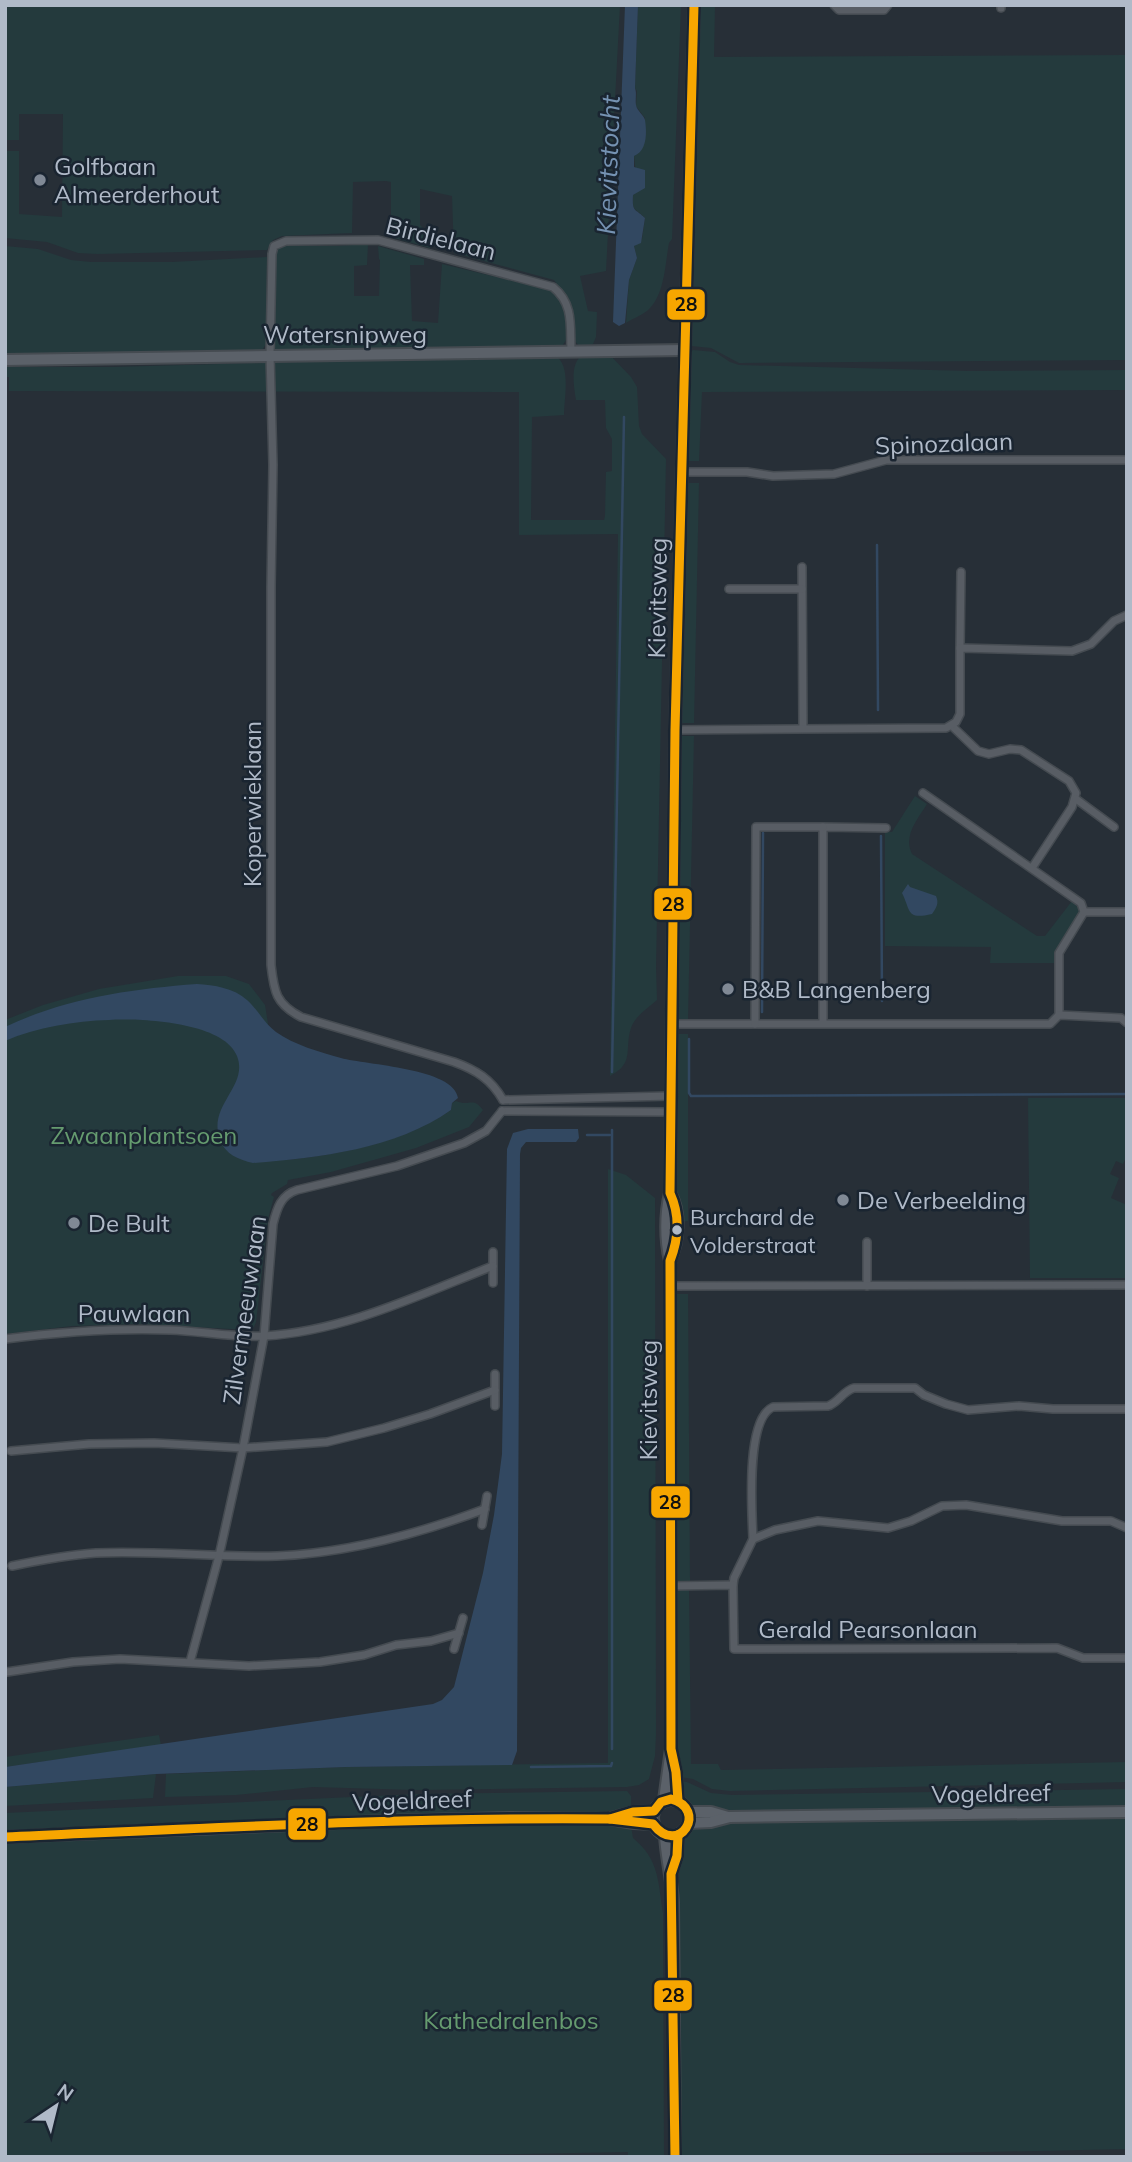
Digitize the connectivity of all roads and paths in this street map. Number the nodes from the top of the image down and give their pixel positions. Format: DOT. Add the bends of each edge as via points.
graph roads {
  1 [pos="694,5"];
  2 [pos="834,5"];
  3 [pos="888,5"];
  4 [pos="685,350"];
  5 [pos="571,351"];
  6 [pos="270,355"];
  7 [pos="5,360"];
  8 [pos="1127,460"];
  9 [pos="681,472"];
  10 [pos="802,567"];
  11 [pos="961,572"];
  12 [pos="729,589"];
  13 [pos="802,589"];
  14 [pos="1127,615"];
  15 [pos="960,648"];
  16 [pos="952,726"];
  17 [pos="803,728"];
  18 [pos="675,730"];
  19 [pos="923,793"];
  20 [pos="1076,799"];
  21 [pos="823,827"];
  22 [pos="1114,827"];
  23 [pos="886,828"];
  24 [pos="1032,867"];
  25 [pos="1084,912"];
  26 [pos="1127,912"];
  27 [pos="1059,1016"];
  28 [pos="823,1023"];
  29 [pos="1127,1023"];
  30 [pos="671,1024"];
  31 [pos="755,1024"];
  32 [pos="670,1096"];
  33 [pos="503,1100"];
  34 [pos="502,1111"];
  35 [pos="670,1112"];
  36 [pos="867,1242"];
  37 [pos="493,1252"];
  38 [pos="493,1266"];
  39 [pos="493,1283"];
  40 [pos="1127,1285"];
  41 [pos="670,1286"];
  42 [pos="867,1286"];
  43 [pos="264,1336"];
  44 [pos="5,1339"];
  45 [pos="495,1374"];
  46 [pos="495,1390"];
  47 [pos="495,1406"];
  48 [pos="1127,1409"];
  49 [pos="243,1448"];
  50 [pos="11,1451"];
  51 [pos="487,1496"];
  52 [pos="485,1509"];
  53 [pos="482,1525"];
  54 [pos="1127,1528"];
  55 [pos="753,1539"];
  56 [pos="219,1556"];
  57 [pos="12,1566"];
  58 [pos="733,1585"];
  59 [pos="669,1586"];
  60 [pos="463,1618"];
  61 [pos="459,1633"];
  62 [pos="454,1649"];
  63 [pos="1127,1658"];
  64 [pos="190,1662"];
  65 [pos="7,1672"];
  66 [pos="671,1749"];
  67 [pos="664,1800"];
  68 [pos="678,1801"];
  69 [pos="654,1811"];
  70 [pos="1127,1812"];
  71 [pos="689,1817"];
  72 [pos="610,1819"];
  73 [pos="653,1824"];
  74 [pos="665,1835"];
  75 [pos="678,1835"];
  76 [pos="5,1836"];
  77 [pos="671,1874"];
  78 [pos="675,2157"];
  1 -- 4 [label="street, Kievitsweg"];
  2 -- 3 [label="street" via="839,10 884,10"];
  4 -- 5 [label="street, Watersnipweg"];
  4 -- 9 [label="street, Kievitsweg"];
  5 -- 6 [label="street, Watersnipweg"];
  5 -- 6 [label="street, Birdielaan" via="567,302 553,287 377,240 352,240 286,241 274,246"];
  6 -- 7 [label="street, Watersnipweg"];
  6 -- 33 [label="street, Koperwieklaan" via="274,989 280,1002 301,1017 476,1070"];
  8 -- 9 [label="street, Spinozalaan" via="886,460 834,474"];
  9 -- 18 [label="street, Kievitsweg"];
  10 -- 13 [label="street"];
  11 -- 15 [label="street"];
  12 -- 13 [label="street"];
  13 -- 17 [label="street"];
  14 -- 15 [label="street" via="1091,644 1072,651"];
  15 -- 16 [label="street" via="960,713"];
  16 -- 17 [label="street"];
  16 -- 20 [label="street" via="978,751 1021,750 1069,781"];
  17 -- 18 [label="street"];
  18 -- 30 [label="street, Kievitsweg"];
  19 -- 24 [label="street"];
  20 -- 22 [label="street"];
  20 -- 24 [label="street"];
  21 -- 23 [label="street"];
  21 -- 28 [label="street"];
  21 -- 31 [label="street" via="756,827"];
  24 -- 25 [label="street" via="1081,903"];
  25 -- 26 [label="street"];
  25 -- 27 [label="street" via="1059,953"];
  27 -- 28 [label="street" via="1050,1024"];
  27 -- 29 [label="street" via="1121,1018"];
  28 -- 31 [label="street"];
  30 -- 31 [label="street"];
  30 -- 32 [label="street, Kievitsweg"];
  32 -- 33 [label="street"];
  32 -- 35 [label="street, Kievitsweg"];
  33 -- 34 [label="street"];
  34 -- 35 [label="street"];
  34 -- 43 [label="street, Zilvermeeuwlaan" via="486,1131 464,1143 283,1197 273,1224"];
  35 -- 41 [label="street, Kievitsweg"];
  36 -- 42 [label="street"];
  37 -- 38 [label="street"];
  38 -- 39 [label="street"];
  38 -- 43 [label="street, Pauwlaan" via="373,1314"];
  40 -- 42 [label="street"];
  41 -- 42 [label="street"];
  41 -- 59 [label="street, Kievitsweg"];
  43 -- 44 [label="street, Pauwlaan" via="146,1330"];
  43 -- 49 [label="street, Zilvermeeuwlaan"];
  45 -- 46 [label="street"];
  46 -- 47 [label="street"];
  46 -- 49 [label="street" via="384,1428 327,1441"];
  48 -- 55 [label="street" via="1018,1406 968,1410 915,1388 854,1388 828,1406 773,1407 763,1416 754,1448 750,1485"];
  49 -- 50 [label="street" via="154,1443"];
  49 -- 56 [label="street, Zilvermeeuwlaan"];
  51 -- 52 [label="street"];
  52 -- 53 [label="street"];
  52 -- 56 [label="street" via="351,1548 279,1556"];
  54 -- 55 [label="street" via="1111,1521 1062,1521 966,1505 942,1506 888,1528 818,1521"];
  55 -- 58 [label="street"];
  56 -- 57 [label="street" via="96,1553"];
  56 -- 64 [label="street, Zilvermeeuwlaan"];
  58 -- 59 [label="street"];
  58 -- 63 [label="street, Gerald Pearsonlaan" via="734,1649 1058,1648 1083,1658"];
  59 -- 66 [label="street, Kievitsweg"];
  60 -- 61 [label="street"];
  61 -- 62 [label="street"];
  61 -- 64 [label="street" via="320,1662 248,1666"];
  64 -- 65 [label="street" via="120,1659"];
  66 -- 67 [label="street, Kievitsweg"];
  66 -- 68 [label="street, Kievitsweg"];
  67 -- 68 [label="street"];
  67 -- 69 [label="street"];
  68 -- 71 [label="street"];
  69 -- 72 [label="street, Vogeldreef"];
  69 -- 73 [label="street"];
  70 -- 71 [label="street, Vogeldreef" via="730,1817 711,1822"];
  71 -- 75 [label="street" via="687,1828"];
  72 -- 73 [label="street, Vogeldreef"];
  72 -- 76 [label="street, Vogeldreef" via="384,1821"];
  73 -- 74 [label="street"];
  74 -- 75 [label="street"];
  74 -- 77 [label="street"];
  75 -- 77 [label="street"];
  77 -- 78 [label="street"];
}
